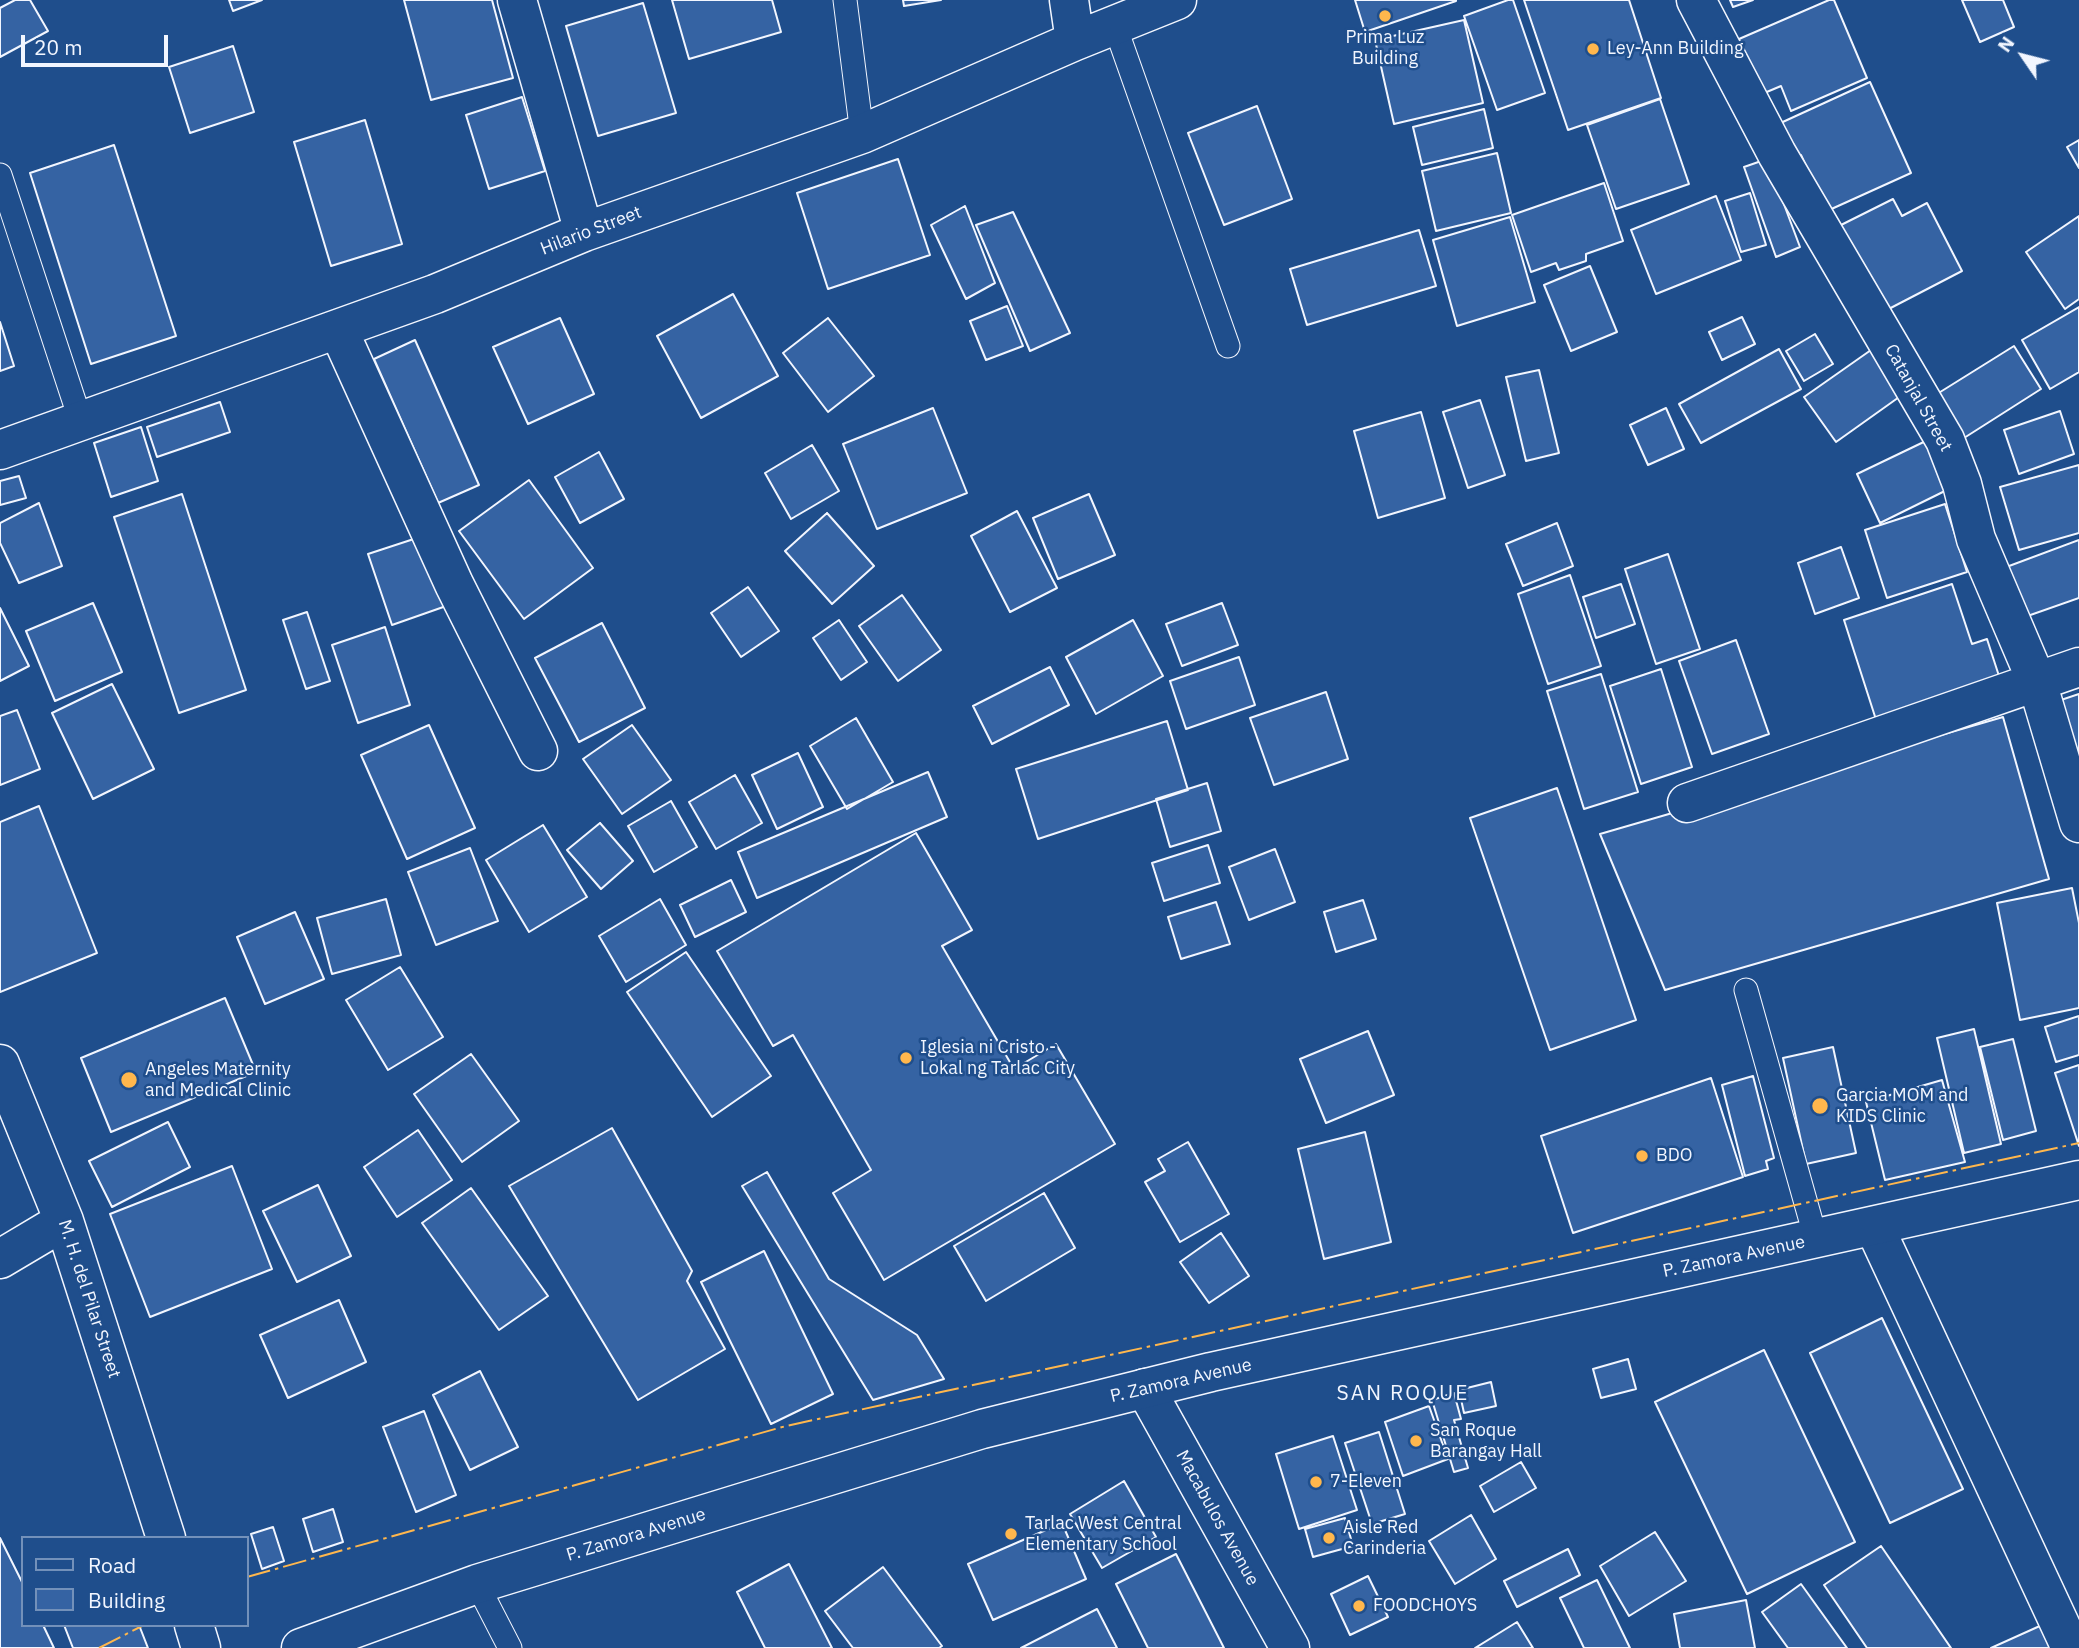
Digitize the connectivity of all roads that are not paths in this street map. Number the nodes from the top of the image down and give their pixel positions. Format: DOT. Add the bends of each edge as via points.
graph roads {
  1 [pos="517,0"];
  2 [pos="845,0"];
  3 [pos="1069,0"];
  4 [pos="1177,0"];
  5 [pos="1696,0"];
  6 [pos="1115,26"];
  7 [pos="1074,41"];
  8 [pos="862,134"];
  9 [pos="0,175"];
  10 [pos="584,232"];
  11 [pos="338,329"];
  12 [pos="1228,346"];
  13 [pos="81,422"];
  14 [pos="0,450"];
  15 [pos="2079,667"];
  16 [pos="2037,682"];
  17 [pos="538,751"];
  18 [pos="1687,803"];
  19 [pos="2079,823"];
  20 [pos="1746,990"];
  21 [pos="0,1064"];
  22 [pos="2079,1180"];
  23 [pos="64,1221"];
  24 [pos="1874,1226"];
  25 [pos="1816,1239"];
  26 [pos="0,1259"];
  27 [pos="1145,1388"];
  28 [pos="165,1536"];
  29 [pos="477,1584"];
  30 [pos="195,1627"];
  31 [pos="201,1648"];
  32 [pos="301,1648"];
  33 [pos="510,1648"];
  34 [pos="1290,1648"];
  35 [pos="2071,1648"];
  1 -- 10 [label="main road"];
  2 -- 8 [label="lane"];
  3 -- 7 [label="main road"];
  4 -- 6 [label="main road, Hilario Street"];
  5 -- 16 [label="main road, Catanjal Street" via="1777,154 1945,440 1976,539"];
  6 -- 7 [label="main road, Hilario Street"];
  6 -- 12 [label="lane"];
  7 -- 8 [label="main road, Hilario Street"];
  8 -- 10 [label="main road, Hilario Street"];
  9 -- 13 [label="lane"];
  10 -- 11 [label="main road, Hilario Street"];
  11 -- 13 [label="main road, Hilario Street"];
  11 -- 17 [label="main road" via="454,584"];
  13 -- 14 [label="main road, Hilario Street"];
  15 -- 16 [label="main road"];
  16 -- 18 [label="main road"];
  16 -- 19 [label="main road, Catanjal Street"];
  20 -- 25 [label="lane"];
  21 -- 23 [label="main road, M. H. del Pilar Street"];
  22 -- 24 [label="main road, P. Zamora Avenue"];
  23 -- 26 [label="main road"];
  23 -- 28 [label="main road, M. H. del Pilar Street"];
  24 -- 25 [label="main road, P. Zamora Avenue"];
  24 -- 35 [label="main road"];
  25 -- 27 [label="main road, P. Zamora Avenue"];
  27 -- 29 [label="main road, P. Zamora Avenue" via="982,1429"];
  27 -- 34 [label="main road, Macabulos Avenue"];
  29 -- 32 [label="main road, P. Zamora Avenue"];
  29 -- 33 [label="lane"];
  30 -- 31 [label="main road"];
}
